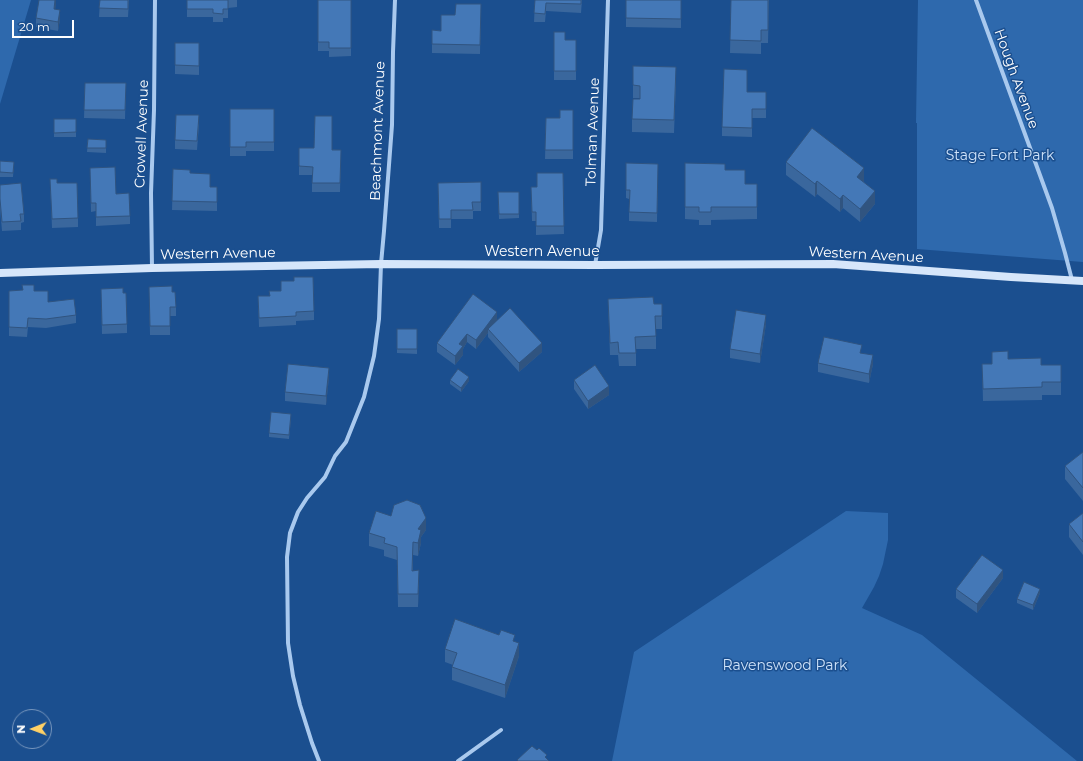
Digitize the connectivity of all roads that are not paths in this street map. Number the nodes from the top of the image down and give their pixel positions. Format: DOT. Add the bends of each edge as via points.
graph roads {
  1 [pos="155,0"];
  2 [pos="394,0"];
  3 [pos="608,0"];
  4 [pos="976,0"];
  5 [pos="381,264"];
  6 [pos="595,265"];
  7 [pos="152,268"];
  8 [pos="0,274"];
  9 [pos="1072,280"];
  10 [pos="1083,281"];
  11 [pos="502,730"];
  12 [pos="319,761"];
  13 [pos="458,761"];
  1 -- 7 [label="street, Crowell Avenue"];
  2 -- 5 [label="street, Beachmont Avenue" via="392,124"];
  3 -- 6 [label="street, Tolman Avenue" via="601,230"];
  4 -- 9 [label="street, Hough Avenue" via="1052,208"];
  5 -- 6 [label="main road, Western Avenue"];
  5 -- 7 [label="main road, Western Avenue"];
  5 -- 12 [label="street, Beachmont Avenue" via="379,319 374,356 364,397 346,442 335,456 325,477 298,512 290,534 287,557 288,643 292,676"];
  6 -- 9 [label="main road, Western Avenue" via="833,264"];
  7 -- 8 [label="main road, Western Avenue"];
  9 -- 10 [label="main road, Western Avenue"];
  11 -- 13 [label="street"];
}
